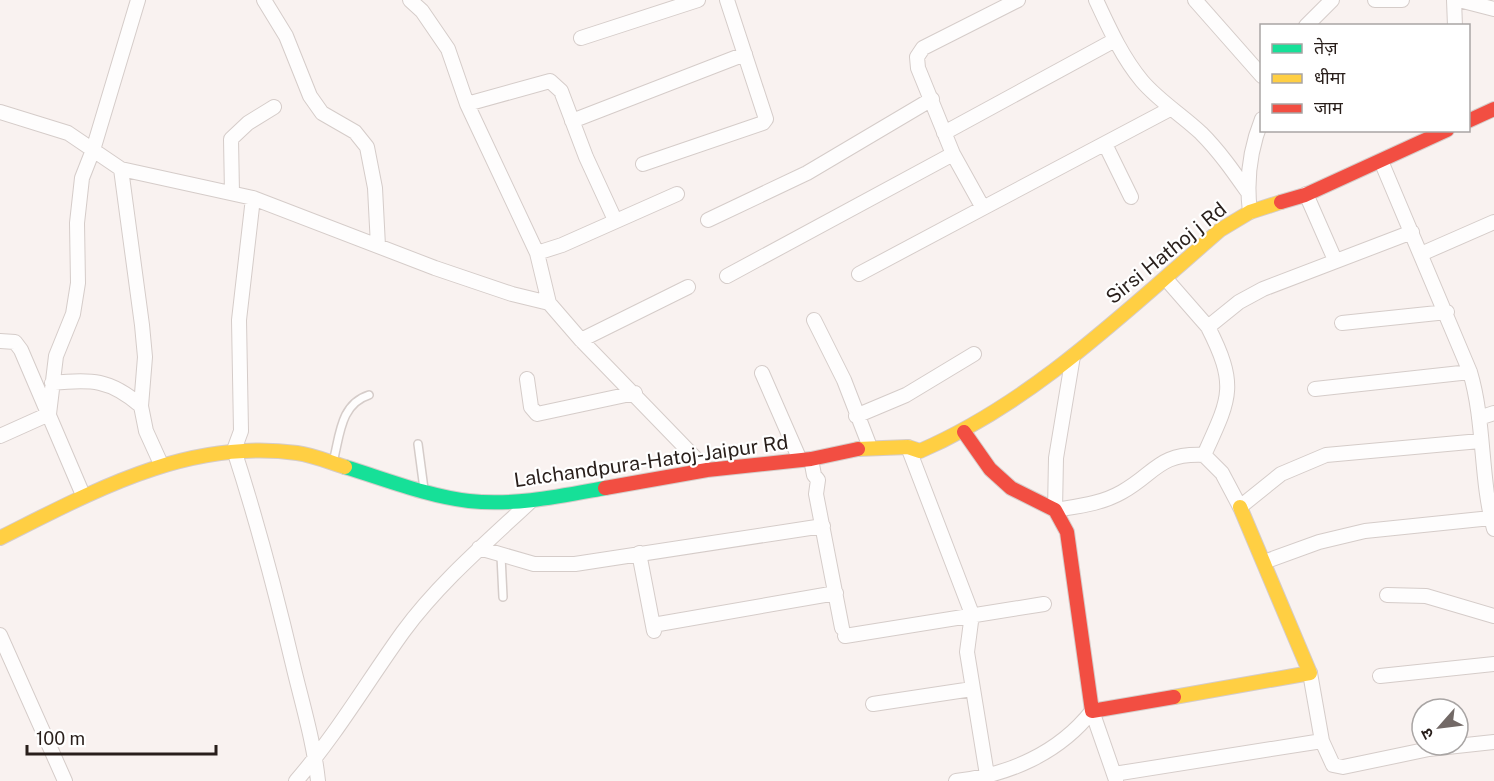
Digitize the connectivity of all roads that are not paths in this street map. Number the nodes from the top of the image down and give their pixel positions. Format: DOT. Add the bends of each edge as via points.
graph roads {
  1 [pos="138,0"];
  2 [pos="264,0"];
  3 [pos="410,0"];
  4 [pos="698,0"];
  5 [pos="727,0"];
  6 [pos="1018,0"];
  7 [pos="1096,0"];
  8 [pos="1195,0"];
  9 [pos="1332,0"];
  10 [pos="1375,0"];
  11 [pos="1402,0"];
  12 [pos="1454,0"];
  13 [pos="1459,0"];
  14 [pos="1494,9"];
  15 [pos="1308,24"];
  16 [pos="1455,24"];
  17 [pos="580,38"];
  18 [pos="1115,40"];
  19 [pos="745,54"];
  20 [pos="1260,74"];
  21 [pos="932,99"];
  22 [pos="467,104"];
  23 [pos="274,107"];
  24 [pos="1170,109"];
  25 [pos="1494,109"];
  26 [pos="0,112"];
  27 [pos="1470,117"];
  28 [pos="572,121"];
  29 [pos="1260,124"];
  30 [pos="1443,132"];
  31 [pos="944,133"];
  32 [pos="1105,144"];
  33 [pos="93,150"];
  34 [pos="953,154"];
  35 [pos="1381,161"];
  36 [pos="643,164"];
  37 [pos="121,169"];
  38 [pos="1247,191"];
  39 [pos="232,193"];
  40 [pos="677,194"];
  41 [pos="1306,194"];
  42 [pos="1131,197"];
  43 [pos="253,198"];
  44 [pos="983,208"];
  45 [pos="1250,212"];
  46 [pos="615,220"];
  47 [pos="708,220"];
  48 [pos="1494,222"];
  49 [pos="1412,232"];
  50 [pos="378,246"];
  51 [pos="537,253"];
  52 [pos="1421,254"];
  53 [pos="1335,260"];
  54 [pos="859,274"];
  55 [pos="727,276"];
  56 [pos="1166,279"];
  57 [pos="688,287"];
  58 [pos="549,303"];
  59 [pos="1447,312"];
  60 [pos="814,320"];
  61 [pos="1342,323"];
  62 [pos="1208,327"];
  63 [pos="581,340"];
  64 [pos="0,341"];
  65 [pos="974,354"];
  66 [pos="1073,356"];
  67 [pos="1470,372"];
  68 [pos="762,373"];
  69 [pos="528,379"];
  70 [pos="52,383"];
  71 [pos="1315,389"];
  72 [pos="635,393"];
  73 [pos="369,394"];
  74 [pos="141,406"];
  75 [pos="1494,413"];
  76 [pos="48,414"];
  77 [pos="856,416"];
  78 [pos="1479,418"];
  79 [pos="964,432"];
  80 [pos="0,436"];
  81 [pos="1480,441"];
  82 [pos="418,444"];
  83 [pos="870,447"];
  84 [pos="908,447"];
  85 [pos="934,447"];
  86 [pos="234,450"];
  87 [pos="1204,455"];
  88 [pos="806,460"];
  89 [pos="333,462"];
  90 [pos="161,464"];
  91 [pos="708,470"];
  92 [pos="424,491"];
  93 [pos="1492,493"];
  94 [pos="83,495"];
  95 [pos="531,501"];
  96 [pos="1240,507"];
  97 [pos="1055,510"];
  98 [pos="1492,523"];
  99 [pos="823,526"];
  100 [pos="0,537"];
  101 [pos="479,548"];
  102 [pos="639,553"];
  103 [pos="501,556"];
  104 [pos="1264,562"];
  105 [pos="836,592"];
  106 [pos="1387,595"];
  107 [pos="503,597"];
  108 [pos="1044,604"];
  109 [pos="972,614"];
  110 [pos="1494,616"];
  111 [pos="0,635"];
  112 [pos="1494,664"];
  113 [pos="1310,673"];
  114 [pos="1380,676"];
  115 [pos="972,689"];
  116 [pos="873,704"];
  117 [pos="1092,711"];
  118 [pos="1322,741"];
  119 [pos="1494,742"];
  120 [pos="316,758"];
  121 [pos="987,775"];
  122 [pos="1115,777"];
  123 [pos="65,781"];
  124 [pos="296,781"];
  125 [pos="318,781"];
  126 [pos="956,781"];
  1 -- 33 [label="street"];
  2 -- 50 [label="street" via="286,36 310,96 322,113 355,132 367,147 376,198"];
  3 -- 22 [label="street" via="448,49"];
  4 -- 17 [label="street"];
  5 -- 19 [label="street"];
  6 -- 21 [label="street" via="923,48 917,57 918,68"];
  7 -- 18 [label="street"];
  8 -- 20 [label="street"];
  9 -- 15 [label="street"];
  10 -- 11 [label="street"];
  12 -- 16 [label="street"];
  13 -- 14 [label="street"];
  18 -- 24 [label="street" via="1141,80"];
  18 -- 31 [label="street"];
  19 -- 28 [label="street"];
  19 -- 36 [label="street" via="765,114 763,123"];
  21 -- 31 [label="street"];
  21 -- 47 [label="street" via="807,173"];
  22 -- 28 [label="street" via="550,81 561,91"];
  22 -- 51 [label="street"];
  23 -- 39 [label="street" via="231,139"];
  24 -- 32 [label="street"];
  24 -- 38 [label="street" via="1200,132"];
  25 -- 27 [label="street"];
  26 -- 33 [label="street" via="68,133"];
  28 -- 46 [label="street"];
  29 -- 38 [label="street" via="1253,140"];
  30 -- 35 [label="street, Sirsi Hathoj j Rd"];
  31 -- 34 [label="street"];
  32 -- 42 [label="street"];
  32 -- 44 [label="street"];
  33 -- 37 [label="street"];
  33 -- 70 [label="street" via="78,198 78,282 73,314 56,356"];
  34 -- 44 [label="street"];
  34 -- 55 [label="street"];
  35 -- 41 [label="street, Sirsi Hathoj j Rd"];
  35 -- 49 [label="street"];
  37 -- 39 [label="street"];
  37 -- 74 [label="street" via="145,357"];
  38 -- 45 [label="street"];
  39 -- 43 [label="street"];
  40 -- 46 [label="street"];
  41 -- 45 [label="street, Sirsi Hathoj j Rd"];
  41 -- 53 [label="street"];
  43 -- 50 [label="street"];
  43 -- 86 [label="street" via="239,320 241,431"];
  44 -- 54 [label="street"];
  45 -- 56 [label="street, Sirsi Hathoj j Rd" via="1220,230"];
  46 -- 51 [label="street"];
  48 -- 52 [label="street"];
  49 -- 52 [label="street"];
  49 -- 53 [label="street"];
  50 -- 58 [label="street" via="512,294"];
  51 -- 58 [label="street"];
  52 -- 59 [label="street"];
  53 -- 62 [label="street" via="1263,289"];
  56 -- 62 [label="street"];
  56 -- 66 [label="street, Sirsi Hathoj j Rd"];
  57 -- 63 [label="street"];
  58 -- 63 [label="street"];
  59 -- 61 [label="street"];
  59 -- 67 [label="street"];
  60 -- 77 [label="street" via="844,380"];
  62 -- 87 [label="street" via="1225,359 1230,386 1224,412"];
  63 -- 72 [label="street"];
  64 -- 76 [label="street" via="15,342 21,350"];
  65 -- 77 [label="street" via="906,395"];
  66 -- 79 [label="street, Sirsi Hathoj j Rd" via="1050,376"];
  66 -- 97 [label="street" via="1056,458"];
  67 -- 71 [label="street"];
  67 -- 78 [label="street"];
  68 -- 88 [label="street"];
  69 -- 72 [label="street" via="531,407 537,414"];
  70 -- 74 [label="street" via="91,380 110,384"];
  70 -- 76 [label="street"];
  72 -- 91 [label="street"];
  73 -- 89 [label="lane" via="351,403 346,412"];
  74 -- 90 [label="street" via="146,431"];
  75 -- 78 [label="street"];
  76 -- 80 [label="street"];
  76 -- 94 [label="street"];
  77 -- 83 [label="street"];
  78 -- 81 [label="street"];
  79 -- 85 [label="street, Sirsi Hathoj j Rd"];
  79 -- 97 [label="street" via="990,469 1011,488"];
  81 -- 93 [label="street"];
  81 -- 96 [label="street" via="1326,455 1281,474"];
  82 -- 92 [label="lane"];
  83 -- 84 [label="street, Lalchandpura-Hatoj-Jaipur Rd"];
  83 -- 88 [label="street, Lalchandpura-Hatoj-Jaipur Rd"];
  84 -- 85 [label="street, Lalchandpura-Hatoj-Jaipur Rd" via="920,451"];
  84 -- 109 [label="street"];
  86 -- 89 [label="street, Lalchandpura-Hatoj-Jaipur Rd" via="298,453"];
  86 -- 90 [label="street, Lalchandpura-Hatoj-Jaipur Rd"];
  86 -- 120 [label="street" via="256,518"];
  87 -- 96 [label="street" via="1221,473"];
  87 -- 97 [label="street" via="1167,459 1125,491 1100,502"];
  88 -- 91 [label="street, Lalchandpura-Hatoj-Jaipur Rd"];
  88 -- 99 [label="street" via="818,480 816,494"];
  89 -- 92 [label="street, Lalchandpura-Hatoj-Jaipur Rd"];
  90 -- 94 [label="street, Lalchandpura-Hatoj-Jaipur Rd"];
  91 -- 95 [label="street, Lalchandpura-Hatoj-Jaipur Rd"];
  92 -- 95 [label="street, Lalchandpura-Hatoj-Jaipur Rd" via="470,501"];
  93 -- 98 [label="street"];
  94 -- 100 [label="street, Lalchandpura-Hatoj-Jaipur Rd"];
  95 -- 101 [label="street"];
  96 -- 104 [label="street"];
  97 -- 117 [label="street" via="1067,532"];
  98 -- 104 [label="street" via="1365,531"];
  99 -- 102 [label="street"];
  99 -- 105 [label="street"];
  101 -- 103 [label="street"];
  101 -- 120 [label="street" via="404,631"];
  102 -- 103 [label="street" via="565,564 534,564"];
  102 -- 105 [label="street" via="654,629"];
  103 -- 107 [label="lane"];
  104 -- 113 [label="street"];
  105 -- 109 [label="street" via="844,632"];
  106 -- 110 [label="street" via="1426,596"];
  108 -- 109 [label="street"];
  109 -- 115 [label="street" via="967,652"];
  111 -- 123 [label="street"];
  112 -- 114 [label="street"];
  113 -- 117 [label="street"];
  113 -- 118 [label="street"];
  115 -- 116 [label="street"];
  115 -- 121 [label="street"];
  117 -- 121 [label="street" via="1075,733 1054,749"];
  117 -- 122 [label="street"];
  118 -- 119 [label="street" via="1333,765 1343,767 1429,749"];
  118 -- 122 [label="street"];
  120 -- 124 [label="street"];
  120 -- 125 [label="street"];
  121 -- 126 [label="street"];
}
